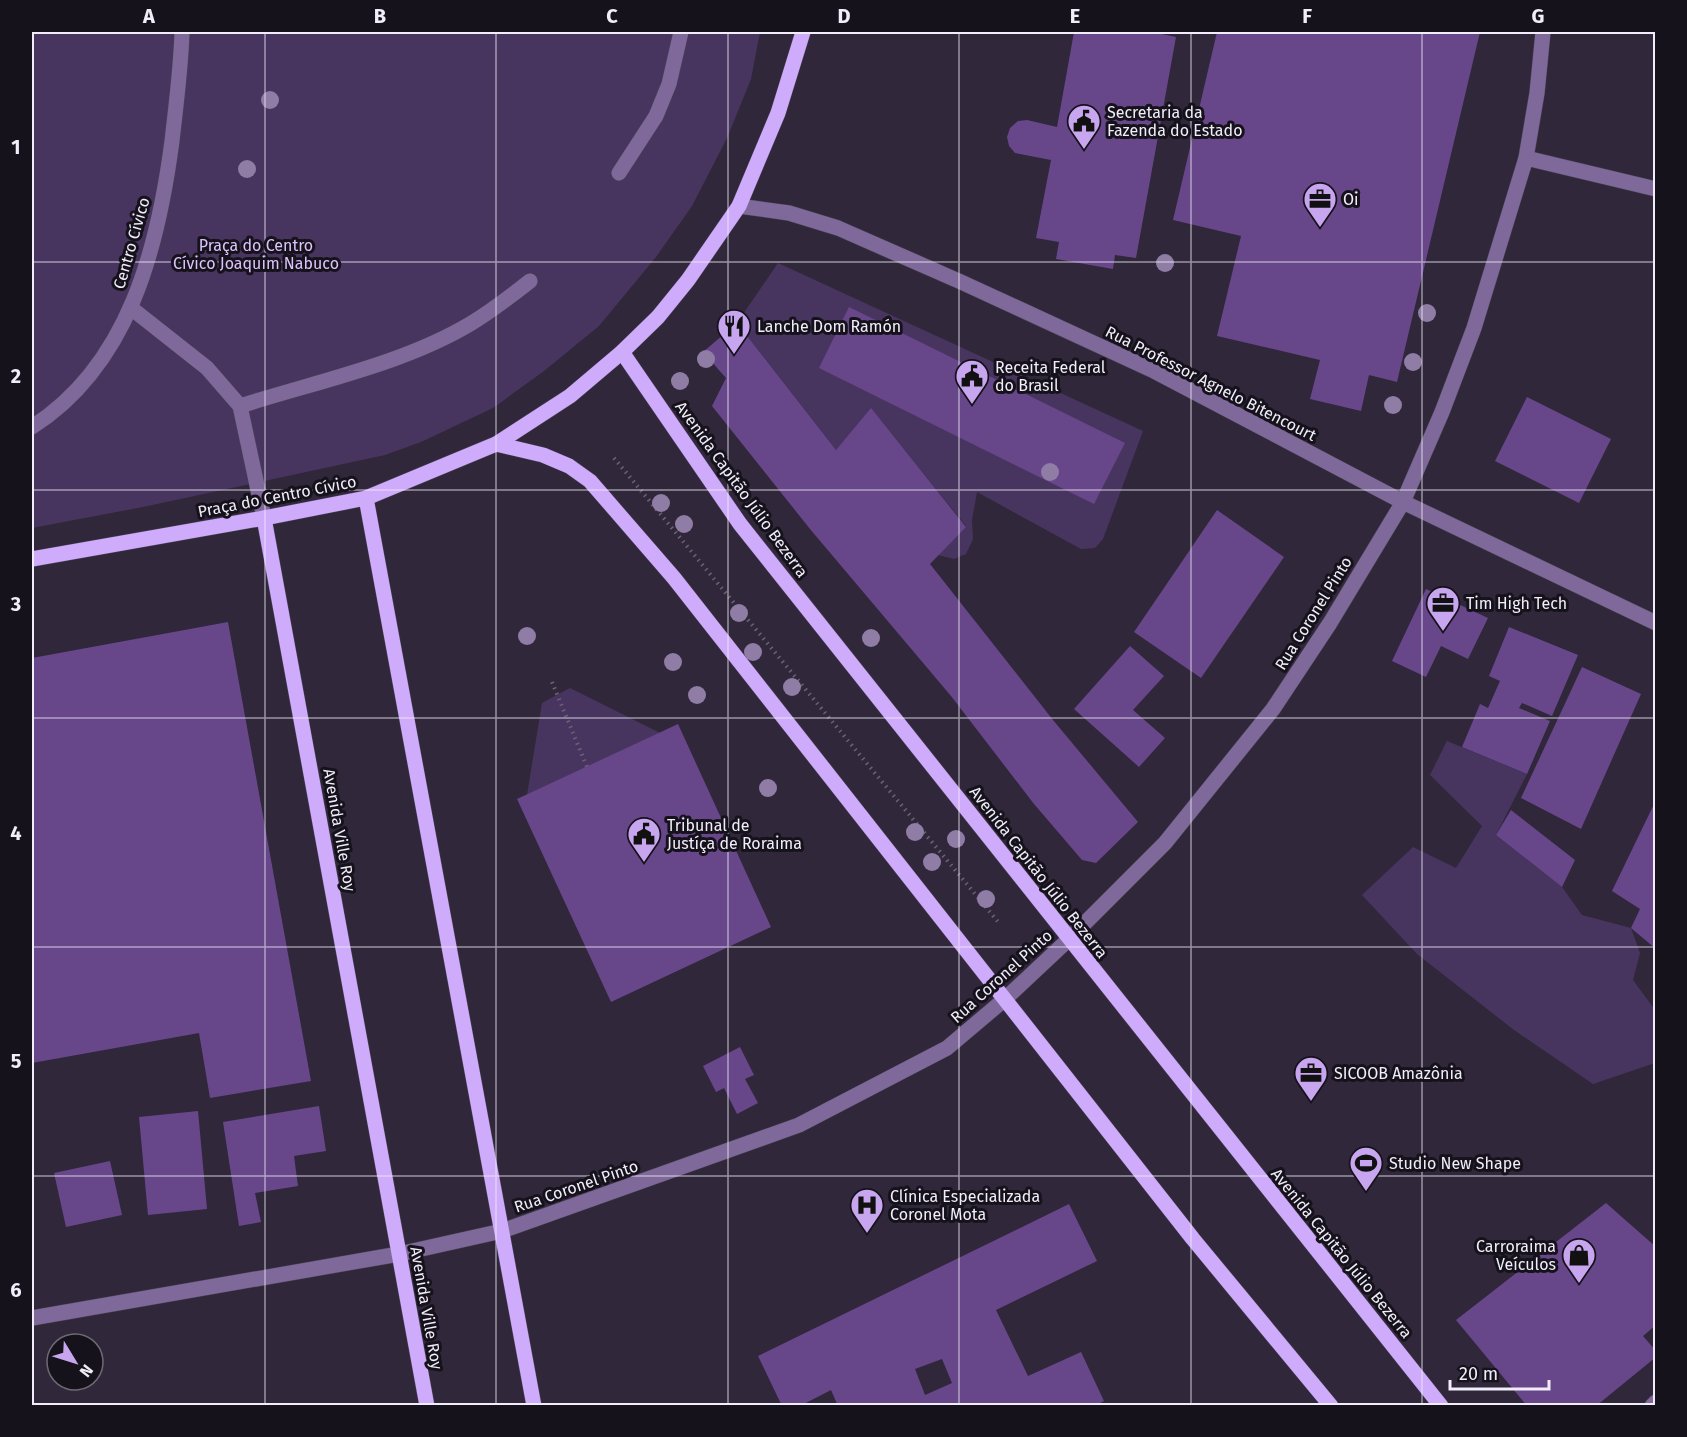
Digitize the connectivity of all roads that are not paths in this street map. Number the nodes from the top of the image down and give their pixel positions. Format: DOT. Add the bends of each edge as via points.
graph roads {
  1 [pos="190,32"];
  2 [pos="681,32"];
  3 [pos="803,32"];
  4 [pos="1543,32"];
  5 [pos="182,39"];
  6 [pos="1526,158"];
  7 [pos="619,173"];
  8 [pos="1656,189"];
  9 [pos="739,206"];
  10 [pos="530,281"];
  11 [pos="131,308"];
  12 [pos="622,352"];
  13 [pos="240,406"];
  14 [pos="32,427"];
  15 [pos="496,444"];
  16 [pos="366,498"];
  17 [pos="1404,502"];
  18 [pos="264,518"];
  19 [pos="32,559"];
  20 [pos="1656,623"];
  21 [pos="1069,939"];
  22 [pos="1005,999"];
  23 [pos="502,1231"];
  24 [pos="399,1254"];
  25 [pos="32,1318"];
  26 [pos="427,1406"];
  27 [pos="534,1406"];
  28 [pos="1330,1406"];
  29 [pos="1441,1406"];
  1 -- 5 [label="street"];
  2 -- 7 [label="street" via="669,84 656,116"];
  3 -- 9 [label="main road, Praça do Centro Cívico" via="778,112"];
  4 -- 6 [label="street, Rua Coronel Pinto"];
  5 -- 11 [label="street, Centro Cívico" via="159,225"];
  6 -- 8 [label="street"];
  6 -- 17 [label="street, Rua Coronel Pinto" via="1474,328"];
  9 -- 12 [label="main road, Praça do Centro Cívico" via="688,280"];
  9 -- 17 [label="street, Rua Professor Agnelo Bitencourt" via="789,213 838,228 961,282 1154,371"];
  10 -- 13 [label="street" via="470,324 427,346"];
  11 -- 13 [label="street, Avenida Ville Roy" via="207,368"];
  11 -- 14 [label="street, Centro Cívico" via="83,383 52,414"];
  12 -- 15 [label="main road, Praça do Centro Cívico" via="570,396"];
  12 -- 21 [label="main road, Avenida Capitão Júlio Bezerra" via="741,524"];
  13 -- 18 [label="street, Avenida Ville Roy"];
  15 -- 16 [label="main road, Praça do Centro Cívico"];
  15 -- 22 [label="main road" via="543,455 590,481 674,578"];
  16 -- 18 [label="main road, Praça do Centro Cívico"];
  16 -- 23 [label="main road"];
  17 -- 20 [label="street, Rua Professor Agnelo Bitencourt"];
  17 -- 21 [label="street, Rua Coronel Pinto" via="1273,709 1165,843"];
  18 -- 19 [label="main road, Praça do Centro Cívico"];
  18 -- 24 [label="main road, Avenida Ville Roy"];
  21 -- 22 [label="street, Rua Coronel Pinto"];
  21 -- 29 [label="main road, Avenida Capitão Júlio Bezerra"];
  22 -- 23 [label="street, Rua Coronel Pinto" via="947,1048 799,1125"];
  22 -- 28 [label="main road"];
  23 -- 24 [label="street, Rua Coronel Pinto"];
  23 -- 27 [label="main road"];
  24 -- 25 [label="street, Rua Coronel Pinto"];
  24 -- 26 [label="main road, Avenida Ville Roy"];
}
